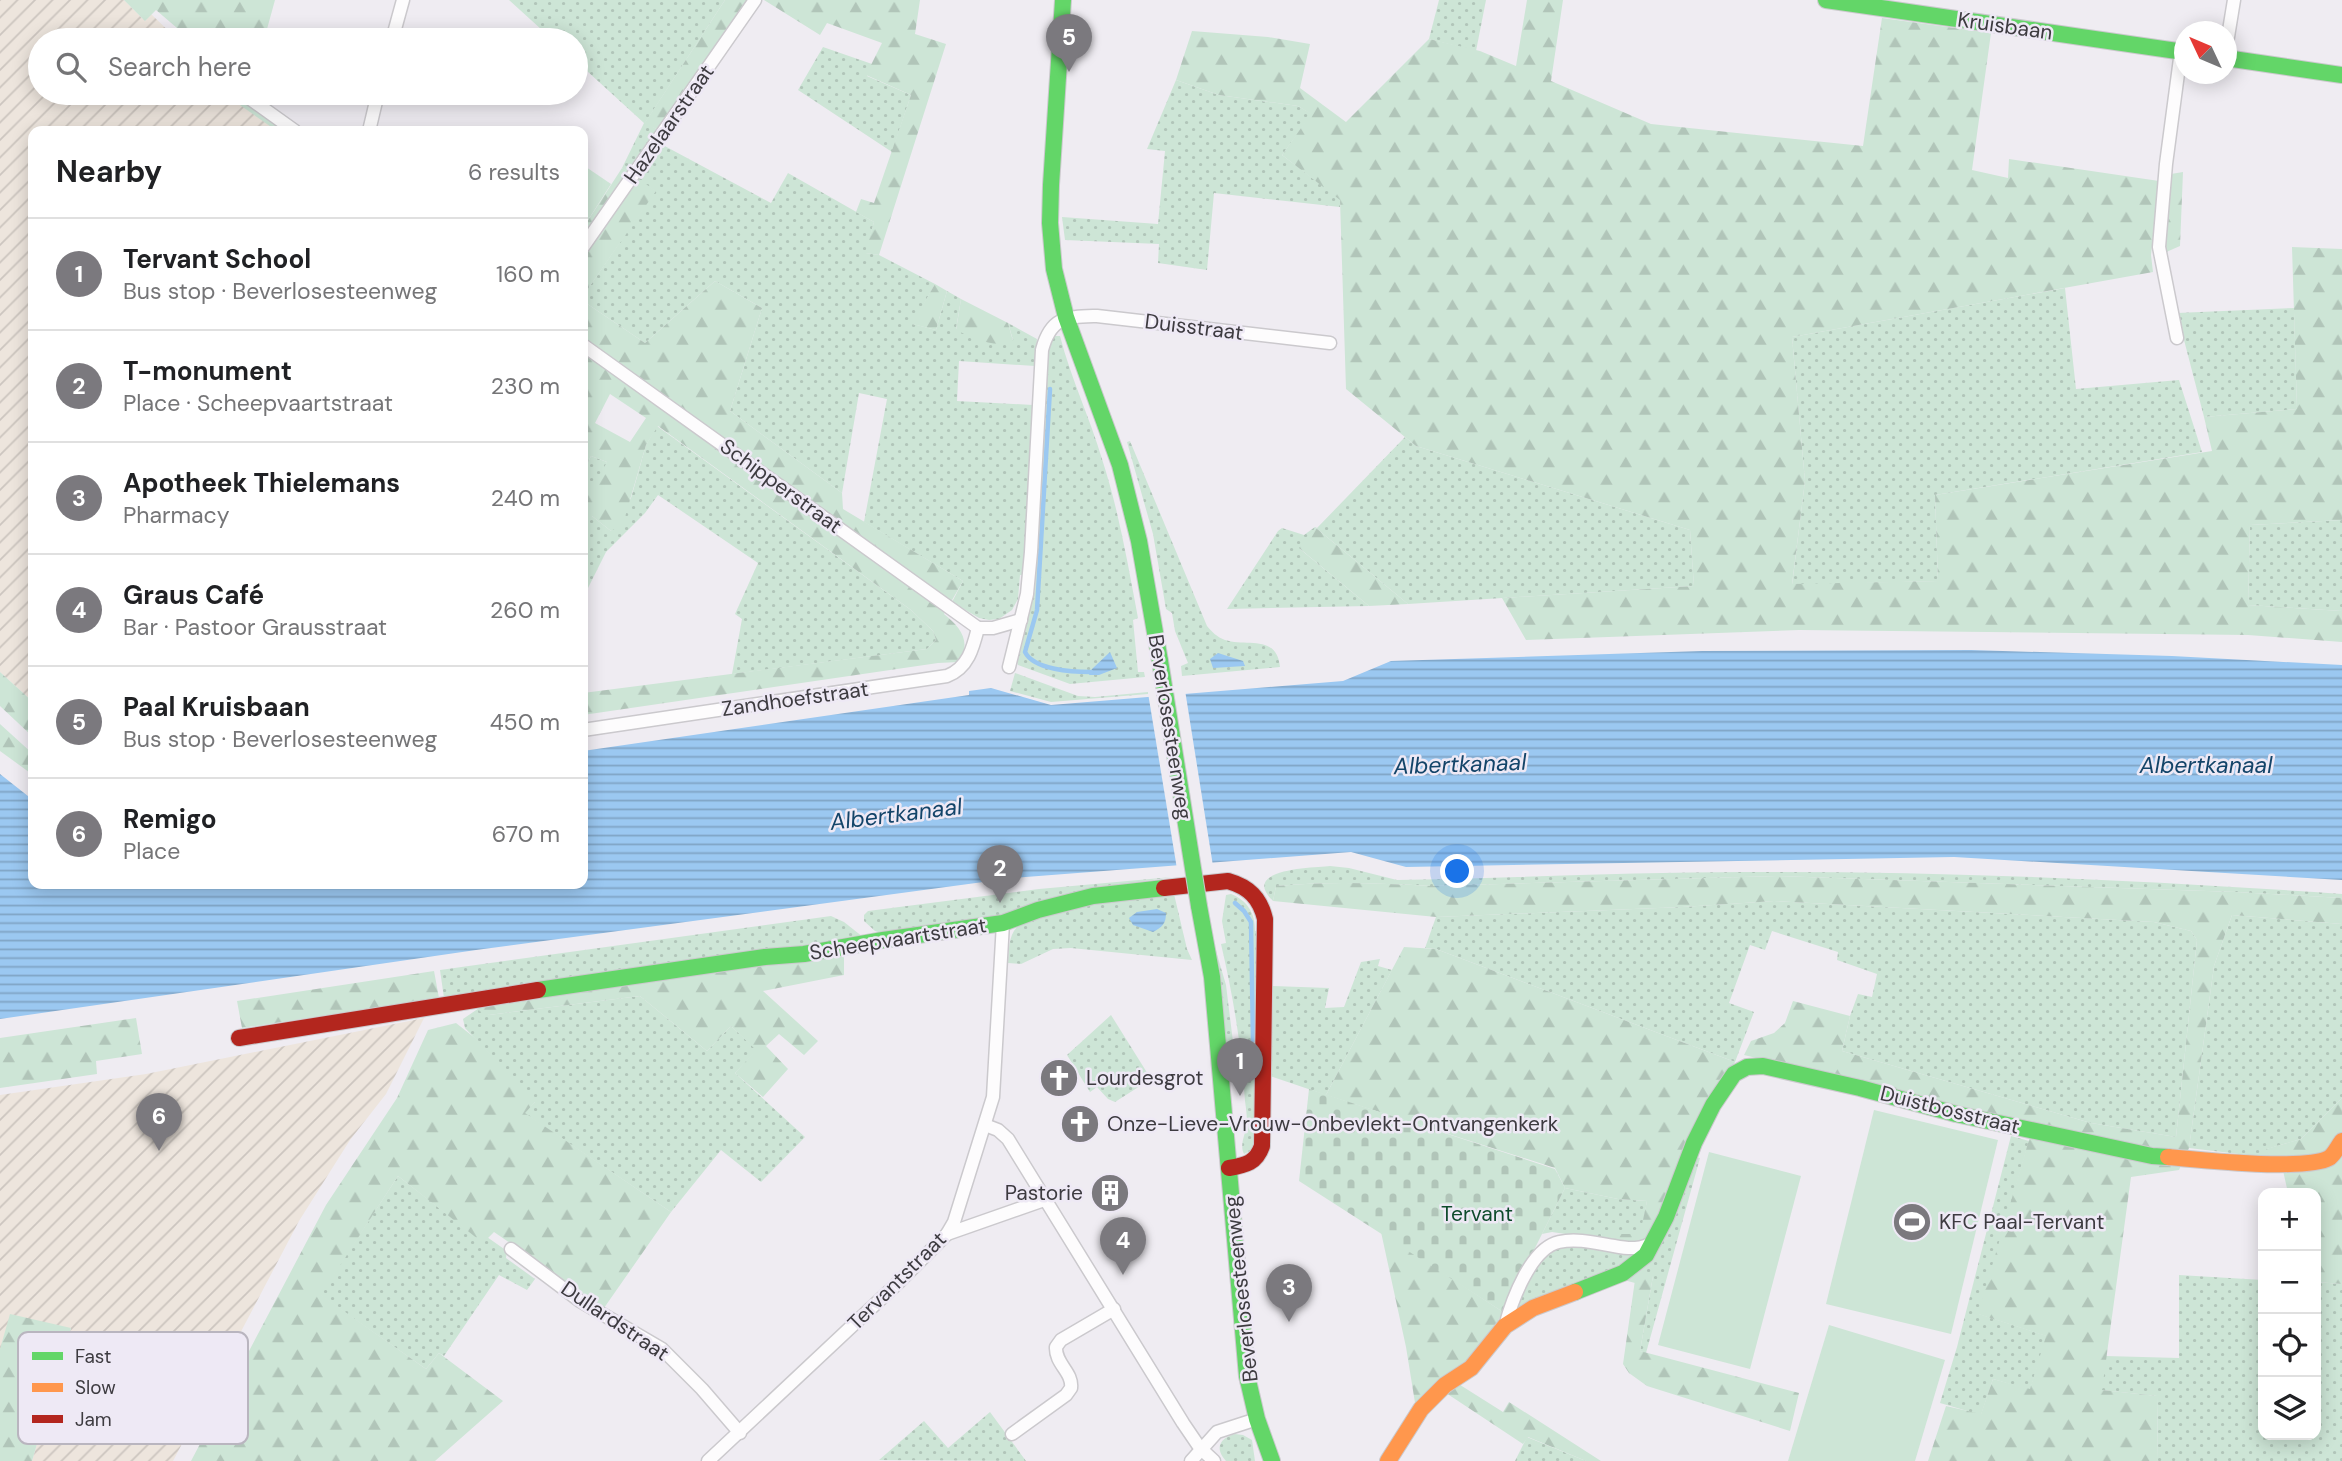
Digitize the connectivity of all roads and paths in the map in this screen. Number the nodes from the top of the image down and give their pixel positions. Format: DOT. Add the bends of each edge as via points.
graph roads {
  1 [pos="403,0"];
  2 [pos="755,0"];
  3 [pos="1063,0"];
  4 [pos="1826,0"];
  5 [pos="2234,0"];
  6 [pos="2231,21"];
  7 [pos="395,28"];
  8 [pos="2174,50"];
  9 [pos="2237,59"];
  10 [pos="2342,75"];
  11 [pos="2178,84"];
  12 [pos="259,105"];
  13 [pos="375,105"];
  14 [pos="288,126"];
  15 [pos="370,126"];
  16 [pos="588,240"];
  17 [pos="1066,317"];
  18 [pos="2177,338"];
  19 [pos="1326,342"];
  20 [pos="588,349"];
  21 [pos="1021,620"];
  22 [pos="978,628"];
  23 [pos="1009,667"];
  24 [pos="588,729"];
  25 [pos="1003,923"];
  26 [pos="239,1038"];
  27 [pos="985,1125"];
  28 [pos="2342,1141"];
  29 [pos="1229,1168"];
  30 [pos="1047,1199"];
  31 [pos="947,1234"];
  32 [pos="1655,1240"];
  33 [pos="511,1249"];
  34 [pos="1114,1309"];
  35 [pos="1505,1326"];
  36 [pos="1257,1419"];
  37 [pos="740,1433"];
  38 [pos="1012,1434"];
  39 [pos="1200,1448"];
  40 [pos="708,1461"];
  41 [pos="1191,1461"];
  42 [pos="1214,1461"];
  43 [pos="1272,1461"];
  44 [pos="1388,1461"];
  1 -- 7 [label="street"];
  2 -- 16 [label="street, Hazelaarstraat"];
  3 -- 17 [label="street, Beverlosesteenweg" via="1050,223 1054,269"];
  4 -- 8 [label="street, Kruisbaan"];
  5 -- 6 [label="street"];
  9 -- 10 [label="street"];
  11 -- 18 [label="street" via="2159,247"];
  12 -- 14 [label="street"];
  13 -- 15 [label="street"];
  17 -- 19 [label="street, Duisstraat" via="1097,316"];
  17 -- 21 [label="street" via="1045,337 1041,350 1031,552"];
  17 -- 29 [label="street, Beverlosesteenweg, bridge" via="1120,465 1139,541 1212,977"];
  20 -- 22 [label="street, Schipperstraat"];
  21 -- 22 [label="street"];
  21 -- 23 [label="street"];
  22 -- 24 [label="street, Zandhoefstraat" via="967,660 947,676"];
  25 -- 26 [label="street, Scheepvaartstraat"];
  25 -- 27 [label="street, Tervantstraat" via="995,1075"];
  25 -- 29 [label="street, Scheepvaartstraat" via="1093,896 1204,883 1239,883 1258,897 1266,928 1262,1146 1252,1163"];
  27 -- 30 [label="street" via="1008,1139"];
  27 -- 31 [label="street, Tervantstraat"];
  28 -- 32 [label="street, Duistbosstraat" via="2331,1157 2314,1163 2152,1156 1763,1066 1747,1067 1734,1074 1713,1105"];
  29 -- 36 [label="street, Beverlosesteenweg" via="1247,1376"];
  30 -- 31 [label="street"];
  30 -- 34 [label="street"];
  31 -- 37 [label="street, Tervantstraat"];
  32 -- 35 [label="street" via="1646,1255 1623,1273 1533,1308"];
  32 -- 35 [label="street" via="1644,1248 1631,1249 1579,1240 1550,1245 1534,1261"];
  33 -- 37 [label="street, Dullardstraat" via="580,1301 662,1349"];
  34 -- 38 [label="street" via="1061,1340 1055,1353 1070,1376 1071,1388"];
  34 -- 39 [label="street"];
  35 -- 44 [label="street" via="1471,1368 1421,1409"];
  36 -- 39 [label="street" via="1217,1432"];
  36 -- 43 [label="street, Beverlosesteenweg"];
  37 -- 40 [label="street, Tervantstraat"];
  39 -- 41 [label="street"];
  39 -- 42 [label="street"];
}
